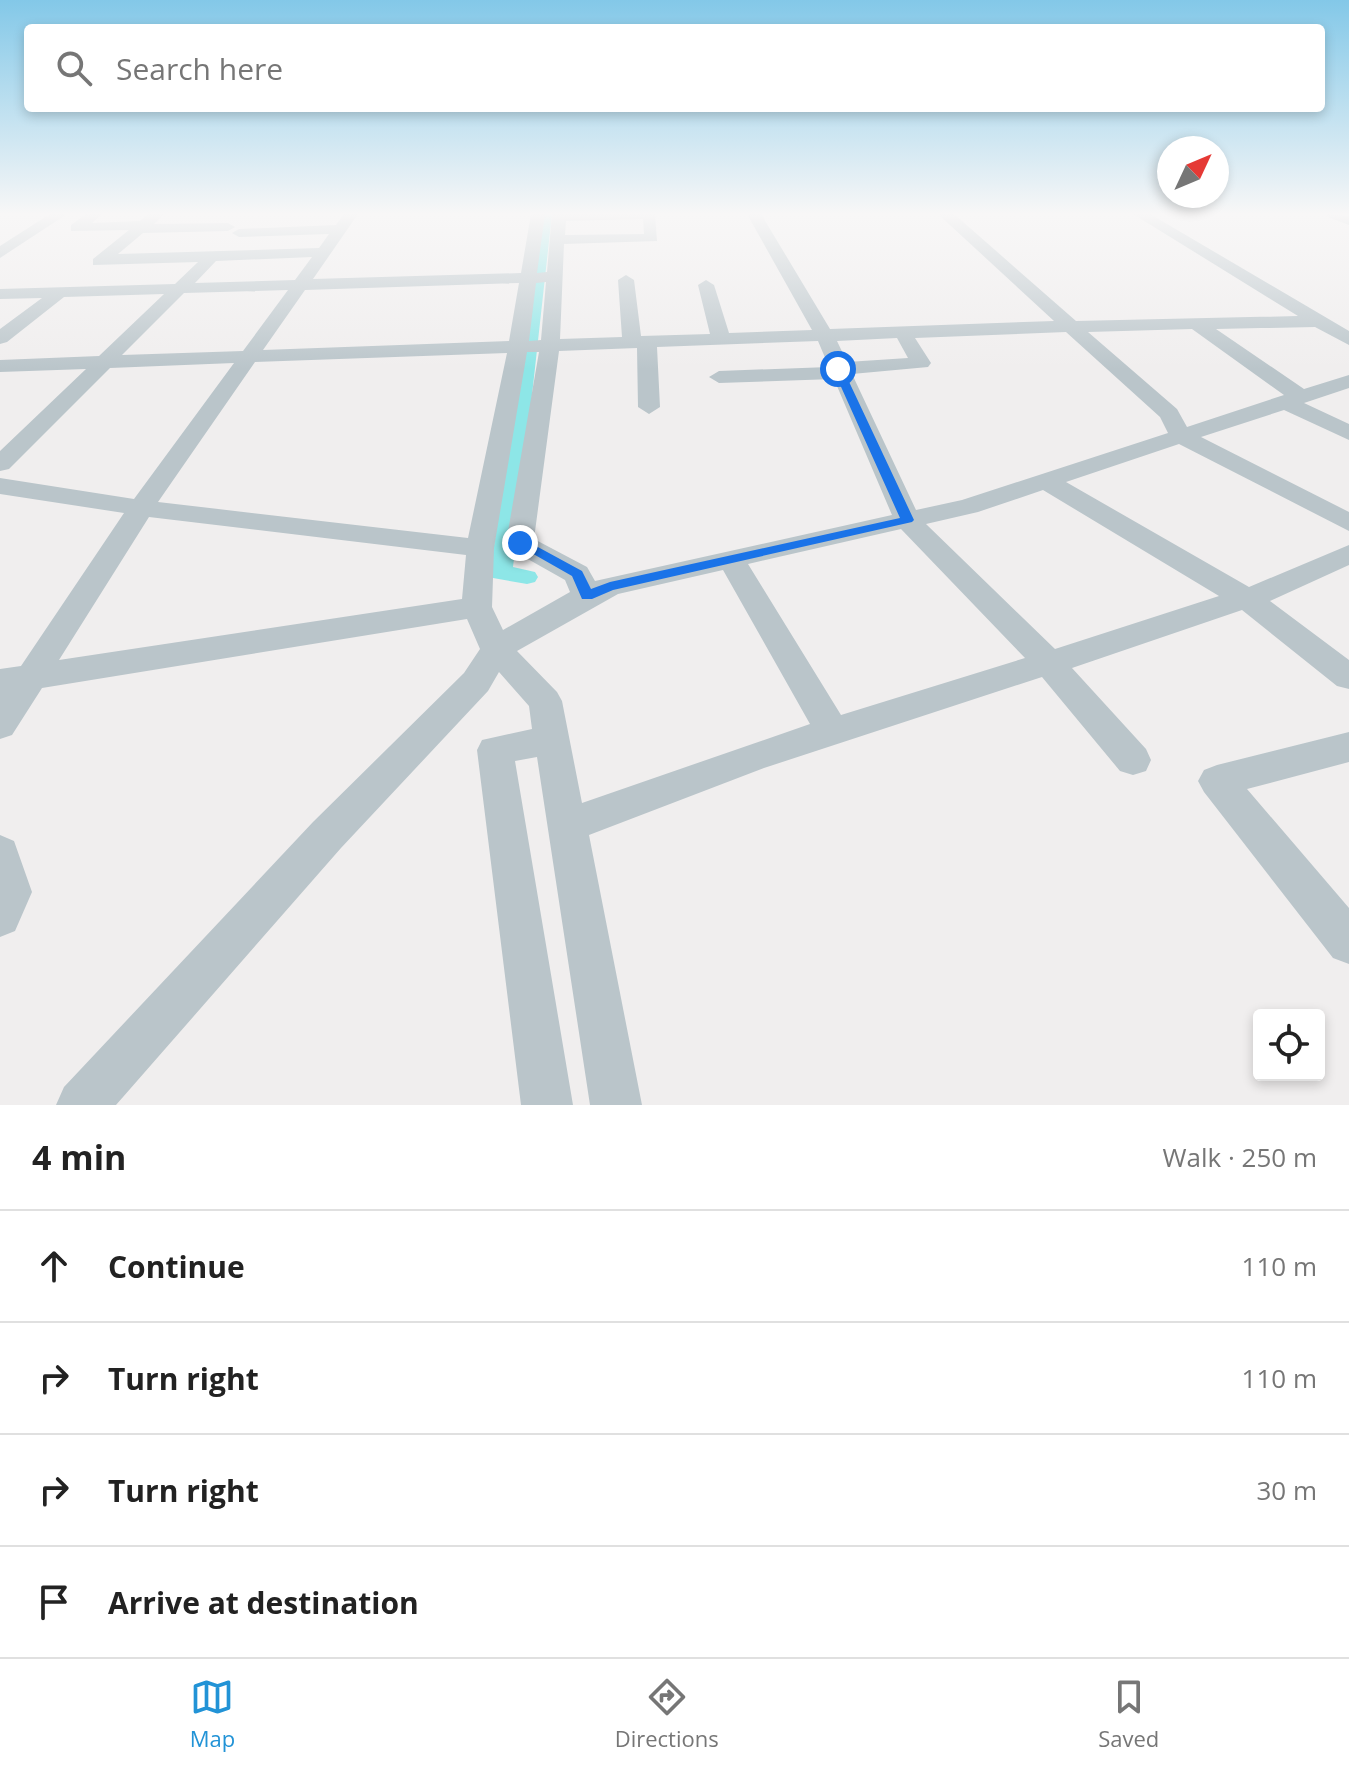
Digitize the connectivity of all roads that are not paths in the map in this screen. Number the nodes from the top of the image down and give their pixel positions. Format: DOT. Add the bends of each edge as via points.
graph roads {
  1 [pos="94,266"];
  2 [pos="204,266"];
  3 [pos="314,266"];
  4 [pos="540,266"];
  5 [pos="546,266"];
  6 [pos="784,266"];
  7 [pos="1003,266"];
  8 [pos="1226,266"];
  9 [pos="541,277"];
  10 [pos="626,280"];
  11 [pos="302,283"];
  12 [pos="706,285"];
  13 [pos="182,288"];
  14 [pos="60,292"];
  15 [pos="0,294"];
  16 [pos="1319,321"];
  17 [pos="1195,323"];
  18 [pos="1071,326"];
  19 [pos="903,333"];
  20 [pos="825,336"];
  21 [pos="0,338"];
  22 [pos="1349,339"];
  23 [pos="721,340"];
  24 [pos="640,343"];
  25 [pos="532,347"];
  26 [pos="248,359"];
  27 [pos="104,363"];
  28 [pos="0,366"];
  29 [pos="839,371"];
  30 [pos="719,377"];
  31 [pos="1349,381"];
  32 [pos="1293,399"];
  33 [pos="649,407"];
  34 [pos="1349,433"];
  35 [pos="1181,436"];
  36 [pos="0,464"];
  37 [pos="1048,482"];
  38 [pos="0,486"];
  39 [pos="141,508"];
  40 [pos="907,520"];
  41 [pos="1349,523"];
  42 [pos="480,548"];
  43 [pos="1349,554"];
  44 [pos="731,559"];
  45 [pos="587,596"];
  46 [pos="1247,599"];
  47 [pos="477,607"];
  48 [pos="496,649"];
  49 [pos="1049,663"];
  50 [pos="1349,677"];
  51 [pos="16,680"];
  52 [pos="0,725"];
  53 [pos="832,731"];
  54 [pos="552,740"];
  55 [pos="1349,747"];
  56 [pos="1133,760"];
  57 [pos="567,826"];
  58 [pos="0,854"];
  59 [pos="0,916"];
  60 [pos="1342,925"];
  61 [pos="82,1105"];
  62 [pos="547,1105"];
  63 [pos="616,1105"];
  1 -- 14 [label="street"];
  2 -- 13 [label="street"];
  3 -- 11 [label="street"];
  4 -- 9 [label="street"];
  5 -- 9 [label="street"];
  6 -- 20 [label="street"];
  7 -- 18 [label="street"];
  8 -- 16 [label="street"];
  9 -- 11 [label="street"];
  9 -- 25 [label="street"];
  9 -- 25 [label="street"];
  10 -- 24 [label="street"];
  11 -- 13 [label="street"];
  11 -- 26 [label="street"];
  12 -- 23 [label="street"];
  13 -- 14 [label="street"];
  13 -- 27 [label="street"];
  14 -- 15 [label="street"];
  14 -- 21 [label="street"];
  16 -- 17 [label="street"];
  16 -- 22 [label="street"];
  17 -- 18 [label="street"];
  17 -- 32 [label="street"];
  18 -- 19 [label="street"];
  18 -- 35 [label="street" via="1169,414"];
  19 -- 20 [label="street"];
  19 -- 29 [label="street" via="921,363"];
  20 -- 23 [label="street"];
  20 -- 29 [label="street"];
  23 -- 24 [label="street"];
  24 -- 25 [label="street"];
  24 -- 33 [label="street"];
  25 -- 26 [label="street"];
  25 -- 42 [label="street"];
  25 -- 45 [label="street" via="520,543 577,574"];
  26 -- 27 [label="street"];
  26 -- 39 [label="street"];
  27 -- 28 [label="street"];
  27 -- 36 [label="street"];
  29 -- 30 [label="street"];
  29 -- 40 [label="street"];
  31 -- 32 [label="street"];
  32 -- 34 [label="street"];
  32 -- 35 [label="street"];
  35 -- 37 [label="street"];
  35 -- 41 [label="street"];
  37 -- 40 [label="street"];
  37 -- 46 [label="street"];
  38 -- 39 [label="street"];
  39 -- 42 [label="street"];
  39 -- 51 [label="street"];
  40 -- 44 [label="street"];
  40 -- 49 [label="street"];
  42 -- 47 [label="street"];
  43 -- 46 [label="street"];
  44 -- 45 [label="street"];
  44 -- 53 [label="street"];
  45 -- 48 [label="street"];
  46 -- 49 [label="street"];
  46 -- 50 [label="street"];
  47 -- 48 [label="street"];
  47 -- 51 [label="street"];
  48 -- 54 [label="street" via="545,701"];
  48 -- 61 [label="street" via="476,682 327,835"];
  49 -- 53 [label="street"];
  49 -- 56 [label="street"];
  51 -- 52 [label="street"];
  53 -- 57 [label="street"];
  54 -- 57 [label="street"];
  54 -- 62 [label="street" via="495,750"];
  55 -- 60 [label="street" via="1217,781"];
  57 -- 63 [label="street"];
  58 -- 59 [label="street" via="11,892"];
}
